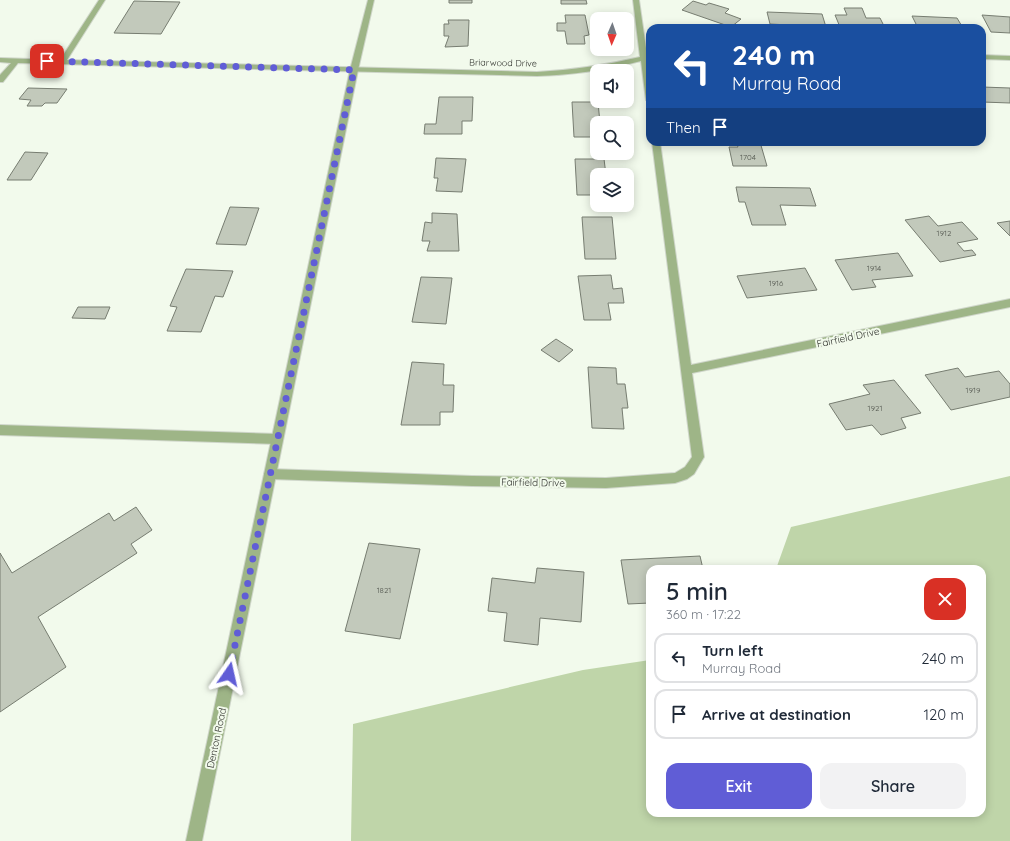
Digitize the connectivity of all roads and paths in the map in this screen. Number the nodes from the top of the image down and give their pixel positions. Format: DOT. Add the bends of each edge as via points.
graph roads {
  1 [pos="102,0"];
  2 [pos="371,0"];
  3 [pos="636,0"];
  4 [pos="646,52"];
  5 [pos="646,57"];
  6 [pos="986,57"];
  7 [pos="1010,58"];
  8 [pos="0,60"];
  9 [pos="16,61"];
  10 [pos="62,62"];
  11 [pos="354,70"];
  12 [pos="0,80"];
  13 [pos="657,146"];
  14 [pos="1010,303"];
  15 [pos="686,370"];
  16 [pos="0,430"];
  17 [pos="277,439"];
  18 [pos="270,474"];
  19 [pos="194,841"];
  1 -- 10 [label="street"];
  2 -- 11 [label="street, Denton Road"];
  3 -- 4 [label="street"];
  5 -- 11 [label="street, Briarwood Drive" via="609,67 556,73"];
  6 -- 7 [label="street"];
  8 -- 9 [label="street, Briarwood Drive"];
  9 -- 10 [label="street, Briarwood Drive"];
  9 -- 12 [label="street"];
  10 -- 11 [label="street, Briarwood Drive"];
  11 -- 17 [label="street, Denton Road"];
  13 -- 15 [label="street, Fairfield Drive"];
  14 -- 15 [label="street, Fairfield Drive"];
  15 -- 18 [label="street, Fairfield Drive" via="698,457 691,471 684,476 606,483"];
  16 -- 17 [label="street"];
  17 -- 18 [label="street, Denton Road"];
  18 -- 19 [label="street, Denton Road"];
}
